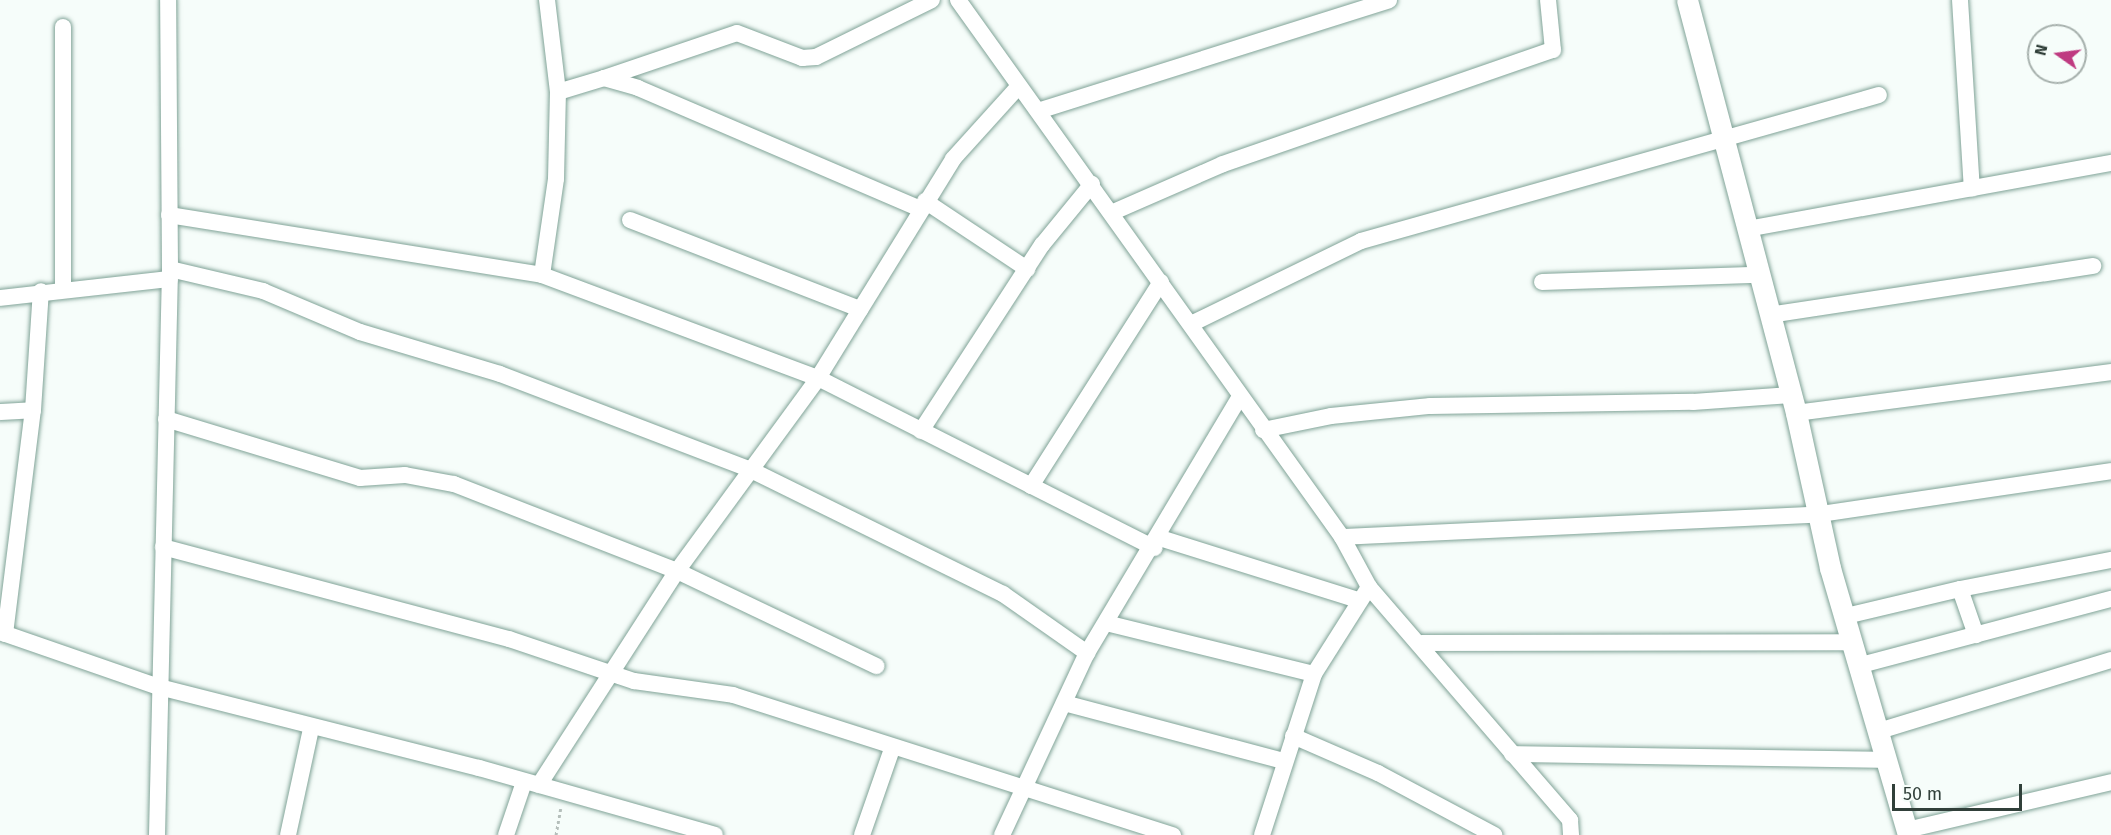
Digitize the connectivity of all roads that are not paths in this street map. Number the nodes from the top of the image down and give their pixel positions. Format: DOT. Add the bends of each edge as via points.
graph roads {
  1 [pos="168,0"];
  2 [pos="932,0"];
  3 [pos="1389,0"];
  4 [pos="1548,0"];
  5 [pos="1687,0"];
  6 [pos="1960,0"];
  7 [pos="550,1"];
  8 [pos="964,1"];
  9 [pos="63,27"];
  10 [pos="604,78"];
  11 [pos="1019,86"];
  12 [pos="558,92"];
  13 [pos="1879,95"];
  14 [pos="1038,111"];
  15 [pos="1720,136"];
  16 [pos="2111,163"];
  17 [pos="1092,184"];
  18 [pos="1972,189"];
  19 [pos="922,205"];
  20 [pos="1111,213"];
  21 [pos="169,215"];
  22 [pos="630,220"];
  23 [pos="1747,229"];
  24 [pos="2093,266"];
  25 [pos="1027,268"];
  26 [pos="170,274"];
  27 [pos="542,275"];
  28 [pos="1758,275"];
  29 [pos="1161,282"];
  30 [pos="1542,282"];
  31 [pos="63,290"];
  32 [pos="41,291"];
  33 [pos="0,298"];
  34 [pos="860,309"];
  35 [pos="1768,315"];
  36 [pos="1191,324"];
  37 [pos="2111,372"];
  38 [pos="818,378"];
  39 [pos="1240,396"];
  40 [pos="1793,404"];
  41 [pos="33,410"];
  42 [pos="0,412"];
  43 [pos="166,418"];
  44 [pos="921,430"];
  45 [pos="1263,430"];
  46 [pos="749,469"];
  47 [pos="2111,471"];
  48 [pos="1031,486"];
  49 [pos="1821,514"];
  50 [pos="1342,537"];
  51 [pos="1157,543"];
  52 [pos="163,548"];
  53 [pos="2111,560"];
  54 [pos="677,571"];
  55 [pos="1960,589"];
  56 [pos="1364,593"];
  57 [pos="2111,599"];
  58 [pos="1846,616"];
  59 [pos="1106,623"];
  60 [pos="2,633"];
  61 [pos="1976,635"];
  62 [pos="1854,642"];
  63 [pos="1422,643"];
  64 [pos="1087,653"];
  65 [pos="2111,660"];
  66 [pos="1862,665"];
  67 [pos="876,666"];
  68 [pos="610,674"];
  69 [pos="1314,674"];
  70 [pos="159,687"];
  71 [pos="1064,704"];
  72 [pos="310,729"];
  73 [pos="1879,731"];
  74 [pos="1293,736"];
  75 [pos="892,749"];
  76 [pos="1512,754"];
  77 [pos="1886,760"];
  78 [pos="1283,761"];
  79 [pos="2111,782"];
  80 [pos="532,784"];
  81 [pos="1023,791"];
  82 [pos="1908,832"];
  83 [pos="698,833"];
  84 [pos="158,835"];
  85 [pos="288,835"];
  86 [pos="506,835"];
  87 [pos="715,835"];
  88 [pos="862,835"];
  89 [pos="1002,835"];
  90 [pos="1173,835"];
  91 [pos="1262,835"];
  92 [pos="1494,835"];
  93 [pos="1571,835"];
  1 -- 21 [label="street"];
  2 -- 10 [label="street" via="816,57 791,54 737,33"];
  3 -- 14 [label="street"];
  4 -- 20 [label="street" via="1553,50 1223,164"];
  5 -- 15 [label="street"];
  6 -- 18 [label="street"];
  7 -- 12 [label="street"];
  8 -- 11 [label="street"];
  9 -- 31 [label="street"];
  10 -- 12 [label="street"];
  10 -- 19 [label="street"];
  11 -- 14 [label="street"];
  11 -- 19 [label="street" via="969,139"];
  12 -- 27 [label="street" via="555,207"];
  13 -- 15 [label="street"];
  14 -- 17 [label="street"];
  15 -- 23 [label="street"];
  15 -- 36 [label="street" via="1361,241"];
  16 -- 18 [label="street"];
  17 -- 20 [label="street"];
  17 -- 25 [label="street"];
  18 -- 23 [label="street"];
  19 -- 25 [label="street"];
  19 -- 34 [label="street"];
  20 -- 29 [label="street"];
  21 -- 26 [label="street"];
  21 -- 27 [label="street"];
  22 -- 34 [label="street"];
  23 -- 28 [label="street"];
  24 -- 35 [label="street"];
  25 -- 44 [label="street"];
  26 -- 31 [label="street"];
  26 -- 43 [label="street"];
  26 -- 46 [label="street" via="273,294 360,332 500,374"];
  27 -- 38 [label="street"];
  28 -- 30 [label="street"];
  28 -- 35 [label="street"];
  29 -- 36 [label="street"];
  29 -- 48 [label="street"];
  31 -- 32 [label="street"];
  32 -- 33 [label="street"];
  32 -- 41 [label="street"];
  34 -- 38 [label="street"];
  35 -- 40 [label="street"];
  36 -- 39 [label="street"];
  37 -- 40 [label="street"];
  38 -- 44 [label="street"];
  38 -- 46 [label="street"];
  39 -- 45 [label="street"];
  39 -- 51 [label="street"];
  40 -- 45 [label="street" via="1430,406 1331,416"];
  40 -- 49 [label="street"];
  41 -- 42 [label="street"];
  41 -- 60 [label="street"];
  43 -- 52 [label="street"];
  43 -- 54 [label="street" via="360,478 405,475 454,484"];
  44 -- 48 [label="street"];
  45 -- 50 [label="street"];
  46 -- 54 [label="street"];
  46 -- 64 [label="street" via="1002,594"];
  47 -- 49 [label="street"];
  48 -- 51 [label="street"];
  49 -- 50 [label="street"];
  49 -- 58 [label="street"];
  50 -- 56 [label="street"];
  51 -- 56 [label="street"];
  51 -- 59 [label="street"];
  52 -- 68 [label="street" via="509,639"];
  52 -- 70 [label="street"];
  53 -- 55 [label="street"];
  54 -- 67 [label="street"];
  54 -- 68 [label="street"];
  55 -- 58 [label="street"];
  55 -- 61 [label="street"];
  56 -- 63 [label="street"];
  56 -- 69 [label="street"];
  57 -- 61 [label="street"];
  58 -- 62 [label="street"];
  59 -- 64 [label="street"];
  59 -- 69 [label="street"];
  60 -- 70 [label="street"];
  61 -- 66 [label="street"];
  62 -- 63 [label="street"];
  62 -- 66 [label="street"];
  63 -- 76 [label="street"];
  64 -- 71 [label="street"];
  65 -- 73 [label="street"];
  66 -- 73 [label="street"];
  68 -- 75 [label="street" via="733,695"];
  68 -- 80 [label="street"];
  69 -- 74 [label="street"];
  70 -- 72 [label="street"];
  70 -- 84 [label="street"];
  71 -- 78 [label="street"];
  71 -- 81 [label="street"];
  72 -- 80 [label="street"];
  72 -- 85 [label="street"];
  73 -- 77 [label="street"];
  74 -- 78 [label="street"];
  74 -- 92 [label="street" via="1378,773"];
  75 -- 81 [label="street"];
  75 -- 88 [label="street"];
  76 -- 77 [label="street"];
  76 -- 93 [label="street" via="1570,820"];
  77 -- 82 [label="street"];
  78 -- 91 [label="street"];
  79 -- 82 [label="street"];
  80 -- 83 [label="street"];
  80 -- 86 [label="street"];
  81 -- 89 [label="street"];
  81 -- 90 [label="street"];
  83 -- 87 [label="street"];
}
